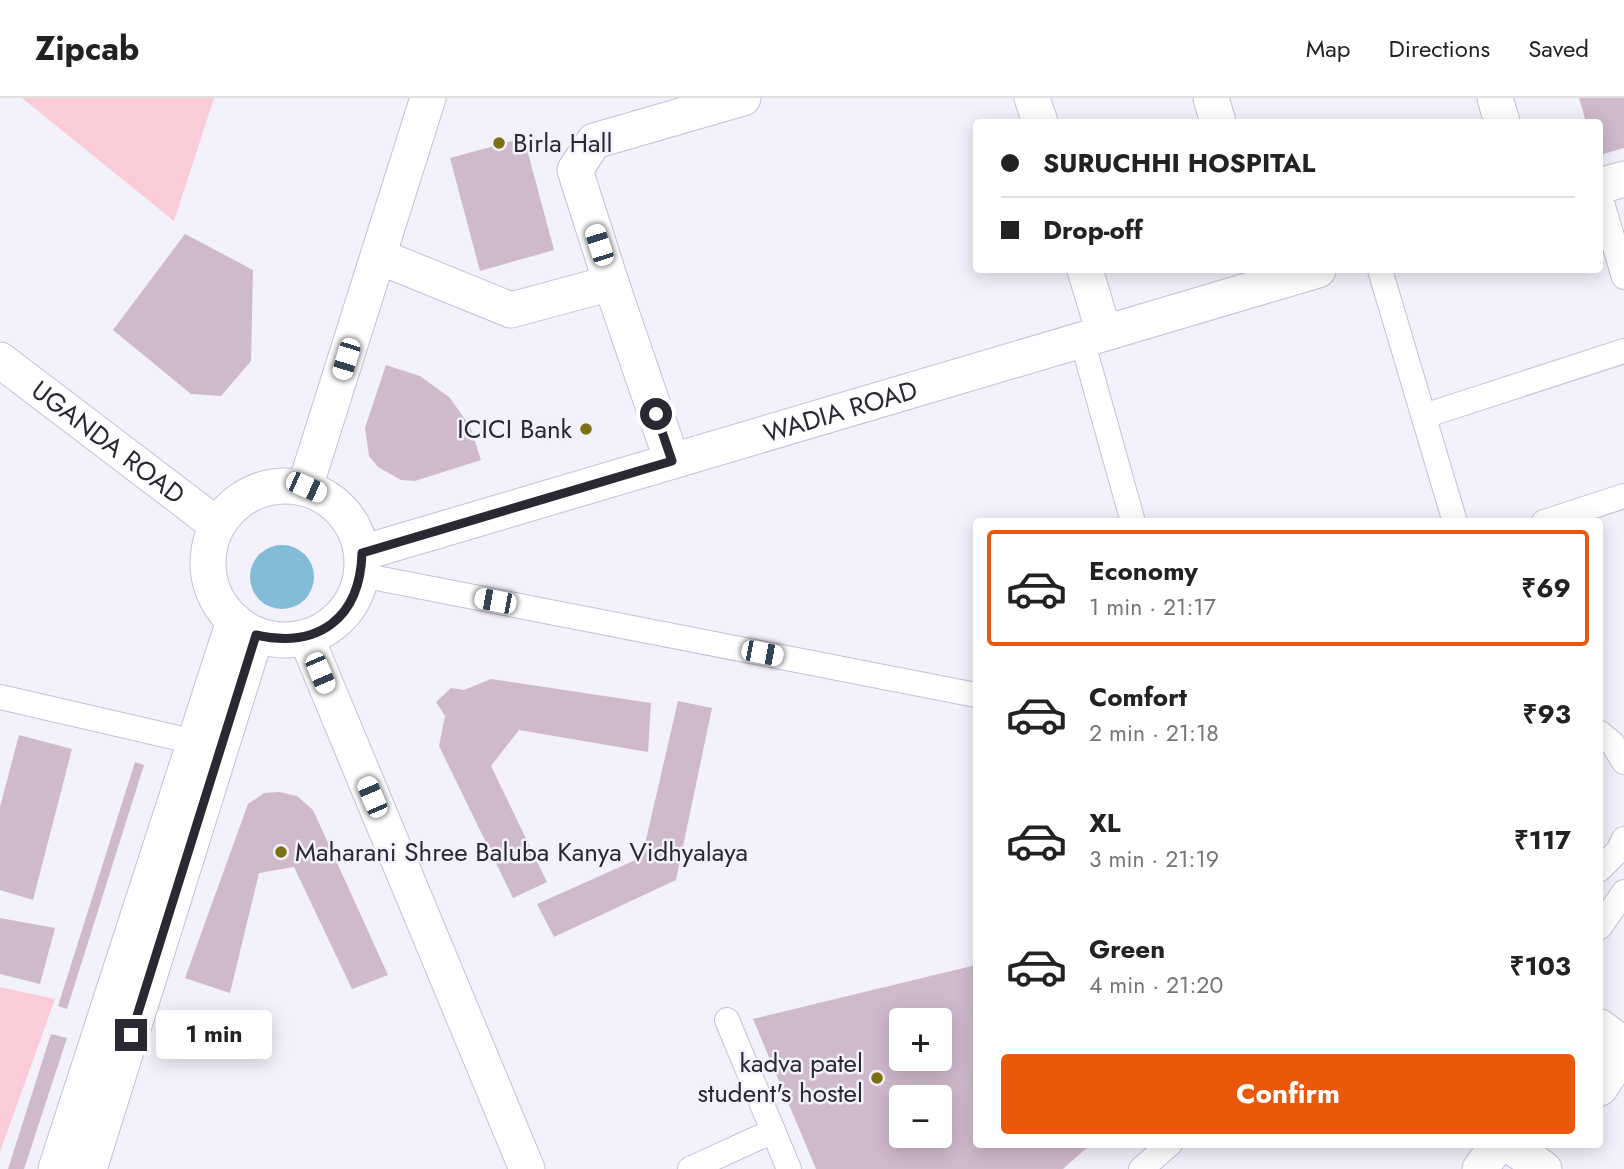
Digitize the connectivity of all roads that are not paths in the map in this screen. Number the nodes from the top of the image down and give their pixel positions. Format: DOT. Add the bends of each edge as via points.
graph roads {
  1 [pos="428,98"];
  2 [pos="743,98"];
  3 [pos="1032,98"];
  4 [pos="1210,98"];
  5 [pos="1494,98"];
  6 [pos="638,112"];
  7 [pos="1039,119"];
  8 [pos="1217,119"];
  9 [pos="1501,119"];
  10 [pos="1624,179"];
  11 [pos="1603,185"];
  12 [pos="1603,206"];
  13 [pos="378,256"];
  14 [pos="1085,273"];
  15 [pos="1294,273"];
  16 [pos="1381,273"];
  17 [pos="1263,277"];
  18 [pos="1624,277"];
  19 [pos="615,295"];
  20 [pos="1093,336"];
  21 [pos="1624,351"];
  22 [pos="0,360"];
  23 [pos="1424,416"];
  24 [pos="672,461"];
  25 [pos="306,487"];
  26 [pos="1624,496"];
  27 [pos="1132,518"];
  28 [pos="1454,518"];
  29 [pos="1556,518"];
  30 [pos="217,525"];
  31 [pos="362,564"];
  32 [pos="245,628"];
  33 [pos="306,638"];
  34 [pos="973,694"];
  35 [pos="0,697"];
  36 [pos="195,742"];
  37 [pos="1622,849"];
  38 [pos="1603,866"];
  39 [pos="1624,892"];
  40 [pos="1603,923"];
  41 [pos="727,1020"];
  42 [pos="1603,1029"];
  43 [pos="1624,1045"];
  44 [pos="1624,1052"];
  45 [pos="1603,1084"];
  46 [pos="773,1131"];
  47 [pos="1165,1148"];
  48 [pos="1495,1148"];
  49 [pos="1514,1148"];
  50 [pos="1558,1148"];
  51 [pos="56,1169"];
  52 [pos="89,1169"];
  53 [pos="527,1169"];
  54 [pos="690,1169"];
  55 [pos="789,1169"];
  56 [pos="1141,1169"];
  57 [pos="1480,1169"];
  58 [pos="1544,1169"];
  1 -- 13 [label="main road"];
  2 -- 6 [label="main road"];
  3 -- 7 [label="main road"];
  4 -- 8 [label="main road"];
  5 -- 9 [label="main road"];
  6 -- 19 [label="main road" via="594,141 575,170"];
  10 -- 11 [label="main road"];
  12 -- 18 [label="street"];
  13 -- 19 [label="main road" via="511,310 611,283"];
  13 -- 25 [label="main road"];
  14 -- 20 [label="main road"];
  15 -- 17 [label="main road, WADIA ROAD"];
  16 -- 23 [label="street"];
  17 -- 20 [label="main road, WADIA ROAD"];
  19 -- 24 [label="main road"];
  20 -- 24 [label="main road, WADIA ROAD"];
  20 -- 27 [label="street"];
  21 -- 23 [label="street"];
  22 -- 30 [label="main road, UGANDA ROAD"];
  23 -- 28 [label="street"];
  24 -- 31 [label="main road, WADIA ROAD"];
  25 -- 30 [label="main road" via="280,485 255,491 233,505"];
  25 -- 31 [label="main road" via="344,512 356,531"];
  26 -- 29 [label="street"];
  30 -- 32 [label="main road" via="208,550 208,576 217,601"];
  31 -- 33 [label="main road" via="355,596 342,614 326,629"];
  31 -- 34 [label="street"];
  32 -- 33 [label="main road" via="281,640"];
  32 -- 36 [label="main road"];
  32 -- 52 [label="main road"];
  33 -- 53 [label="main road"];
  35 -- 36 [label="street"];
  36 -- 51 [label="main road"];
  37 -- 38 [label="street"];
  39 -- 40 [label="street"];
  41 -- 46 [label="street"];
  42 -- 43 [label="main road"];
  44 -- 45 [label="main road"];
  46 -- 54 [label="street"];
  46 -- 55 [label="street"];
  47 -- 56 [label="street"];
  48 -- 57 [label="main road"];
  49 -- 58 [label="main road"];
  50 -- 58 [label="main road"];
}
